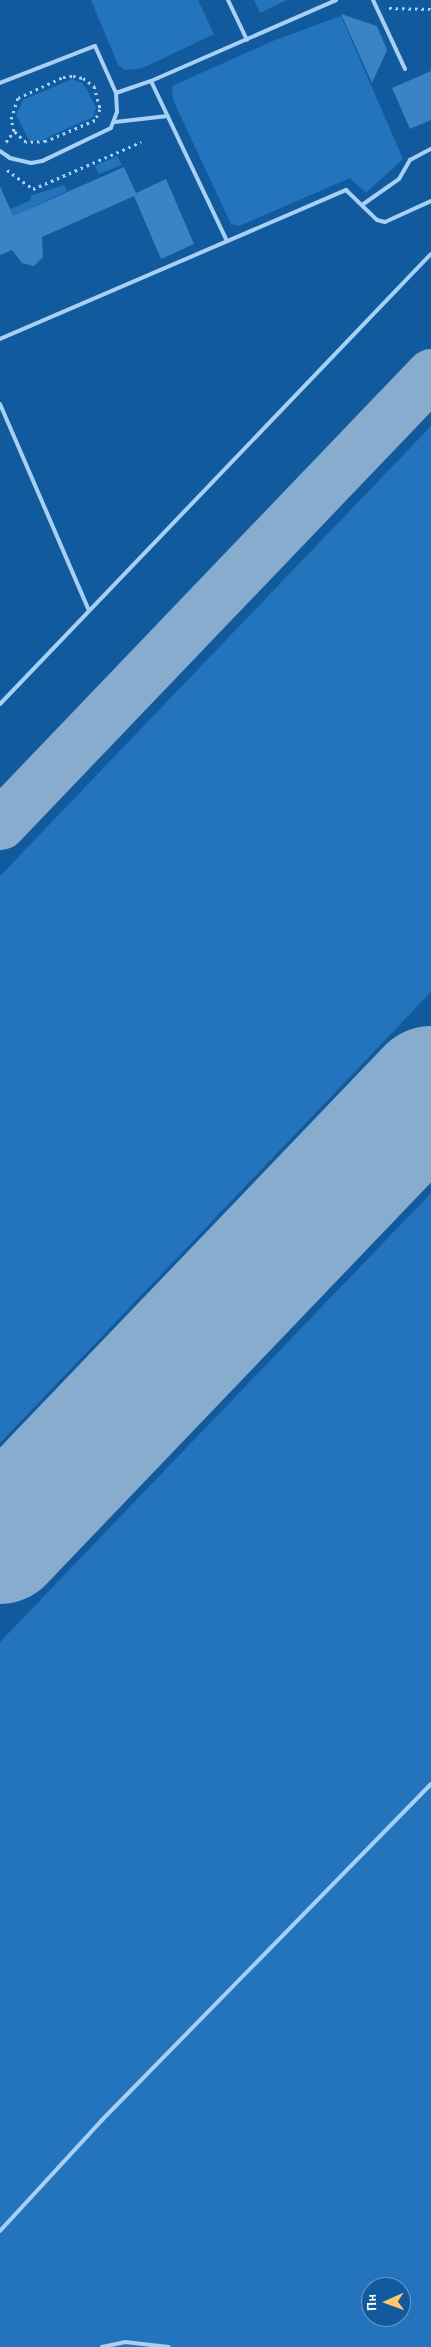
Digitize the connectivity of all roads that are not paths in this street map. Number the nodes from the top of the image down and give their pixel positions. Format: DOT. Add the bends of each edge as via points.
graph roads {
  1 [pos="228,0"];
  2 [pos="336,0"];
  3 [pos="373,0"];
  4 [pos="246,40"];
  5 [pos="405,69"];
  6 [pos="151,81"];
  7 [pos="0,84"];
  8 [pos="116,93"];
  9 [pos="168,116"];
  10 [pos="115,122"];
  11 [pos="431,148"];
  12 [pos="0,151"];
  13 [pos="431,201"];
  14 [pos="362,205"];
  15 [pos="227,241"];
  16 [pos="431,254"];
  17 [pos="0,339"];
  18 [pos="0,404"];
  19 [pos="89,611"];
  20 [pos="0,704"];
  21 [pos="431,1784"];
  22 [pos="0,2231"];
  23 [pos="102,2347"];
  24 [pos="169,2347"];
  1 -- 4 [label="lane"];
  2 -- 4 [label="lane"];
  3 -- 5 [label="lane"];
  4 -- 6 [label="lane"];
  6 -- 8 [label="lane"];
  6 -- 9 [label="lane"];
  7 -- 8 [label="lane" via="95,46"];
  8 -- 10 [label="lane"];
  9 -- 10 [label="lane"];
  9 -- 15 [label="lane"];
  10 -- 12 [label="lane" via="111,128 42,161 31,163 10,158"];
  11 -- 14 [label="lane" via="410,160 400,179"];
  13 -- 14 [label="lane" via="385,222 377,220"];
  14 -- 15 [label="lane" via="346,190"];
  15 -- 17 [label="lane"];
  16 -- 19 [label="lane"];
  18 -- 19 [label="lane"];
  19 -- 20 [label="lane"];
  21 -- 22 [label="lane" via="102,2120"];
  23 -- 24 [label="lane" via="125,2342"];
}
